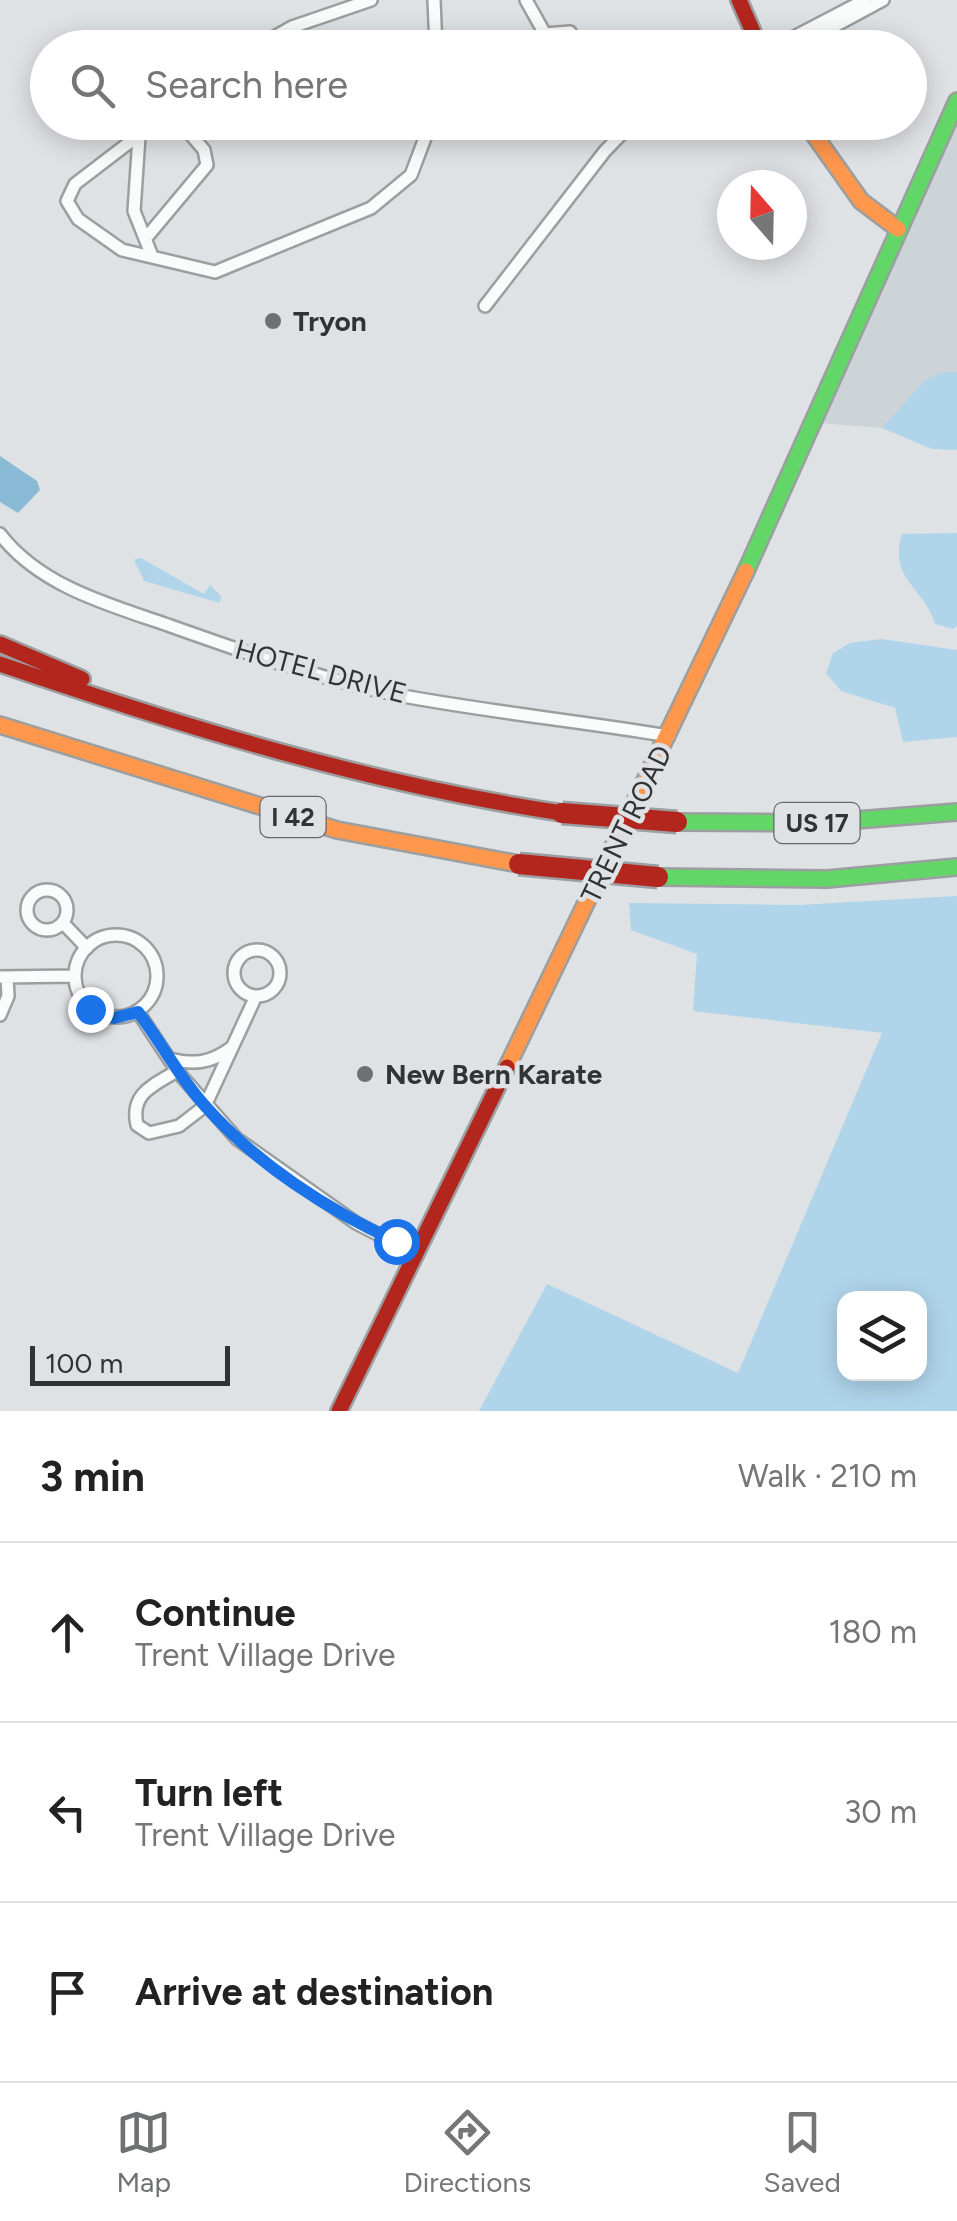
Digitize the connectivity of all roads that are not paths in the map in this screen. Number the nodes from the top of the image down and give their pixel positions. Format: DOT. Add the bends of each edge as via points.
graph roads {
  1 [pos="372,0"];
  2 [pos="434,0"];
  3 [pos="526,0"];
  4 [pos="738,0"];
  5 [pos="865,0"];
  6 [pos="883,0"];
  7 [pos="287,30"];
  8 [pos="435,30"];
  9 [pos="542,30"];
  10 [pos="752,30"];
  11 [pos="808,30"];
  12 [pos="827,30"];
  13 [pos="957,101"];
  14 [pos="135,140"];
  15 [pos="139,140"];
  16 [pos="195,140"];
  17 [pos="424,140"];
  18 [pos="615,140"];
  19 [pos="818,140"];
  20 [pos="898,229"];
  21 [pos="146,238"];
  22 [pos="152,256"];
  23 [pos="485,306"];
  24 [pos="0,534"];
  25 [pos="0,644"];
  26 [pos="9,667"];
  27 [pos="123,702"];
  28 [pos="0,724"];
  29 [pos="0,736"];
  30 [pos="669,736"];
  31 [pos="70,750"];
  32 [pos="957,812"];
  33 [pos="957,868"];
  34 [pos="62,923"];
  35 [pos="87,948"];
  36 [pos="75,976"];
  37 [pos="3,977"];
  38 [pos="256,996"];
  39 [pos="138,1012"];
  40 [pos="0,1015"];
  41 [pos="232,1048"];
  42 [pos="170,1059"];
  43 [pos="176,1071"];
  44 [pos="205,1106"];
  45 [pos="416,1254"];
  46 [pos="339,1411"];
  1 -- 7 [label="street"];
  2 -- 8 [label="street"];
  3 -- 9 [label="street"];
  4 -- 10 [label="main road"];
  5 -- 11 [label="street"];
  6 -- 12 [label="street"];
  13 -- 20 [label="main road, TRENT ROAD"];
  14 -- 22 [label="street" via="75,184 68,201 98,235 122,250"];
  15 -- 21 [label="street" via="134,211"];
  16 -- 21 [label="street" via="207,165"];
  17 -- 22 [label="street" via="411,176 371,208 215,272"];
  18 -- 23 [label="street"];
  19 -- 20 [label="main road" via="860,201"];
  20 -- 30 [label="main road, TRENT ROAD"];
  21 -- 22 [label="street"];
  24 -- 30 [label="street, HOTEL DRIVE" via="57,582 305,670 463,706"];
  25 -- 27 [label="main road"];
  26 -- 27 [label="main road"];
  27 -- 32 [label="main road, US 17, bridge" via="221,740 415,790 562,813 819,823"];
  28 -- 31 [label="main road, I 42"];
  29 -- 31 [label="main road"];
  30 -- 45 [label="main road, TRENT ROAD"];
  31 -- 33 [label="main road, I 42, bridge" via="337,830 519,864 658,876 827,879"];
  34 -- 35 [label="street"];
  35 -- 36 [label="street"];
  35 -- 39 [label="street" via="112,935 149,950 158,976"];
  36 -- 37 [label="street"];
  36 -- 39 [label="street" via="90,1009 114,1018"];
  37 -- 40 [label="street" via="8,996"];
  38 -- 38 [label="street" via="276,985 280,970 274,956 260,950 240,957 234,971 237,985"];
  38 -- 41 [label="street"];
  39 -- 42 [label="street"];
  41 -- 42 [label="street" via="192,1064"];
  41 -- 44 [label="street"];
  42 -- 43 [label="street"];
  43 -- 44 [label="street"];
  43 -- 44 [label="street" via="139,1096 133,1107 137,1125 149,1133 178,1126"];
  44 -- 45 [label="street" via="276,1170"];
  45 -- 46 [label="main road, TRENT ROAD"];
}
